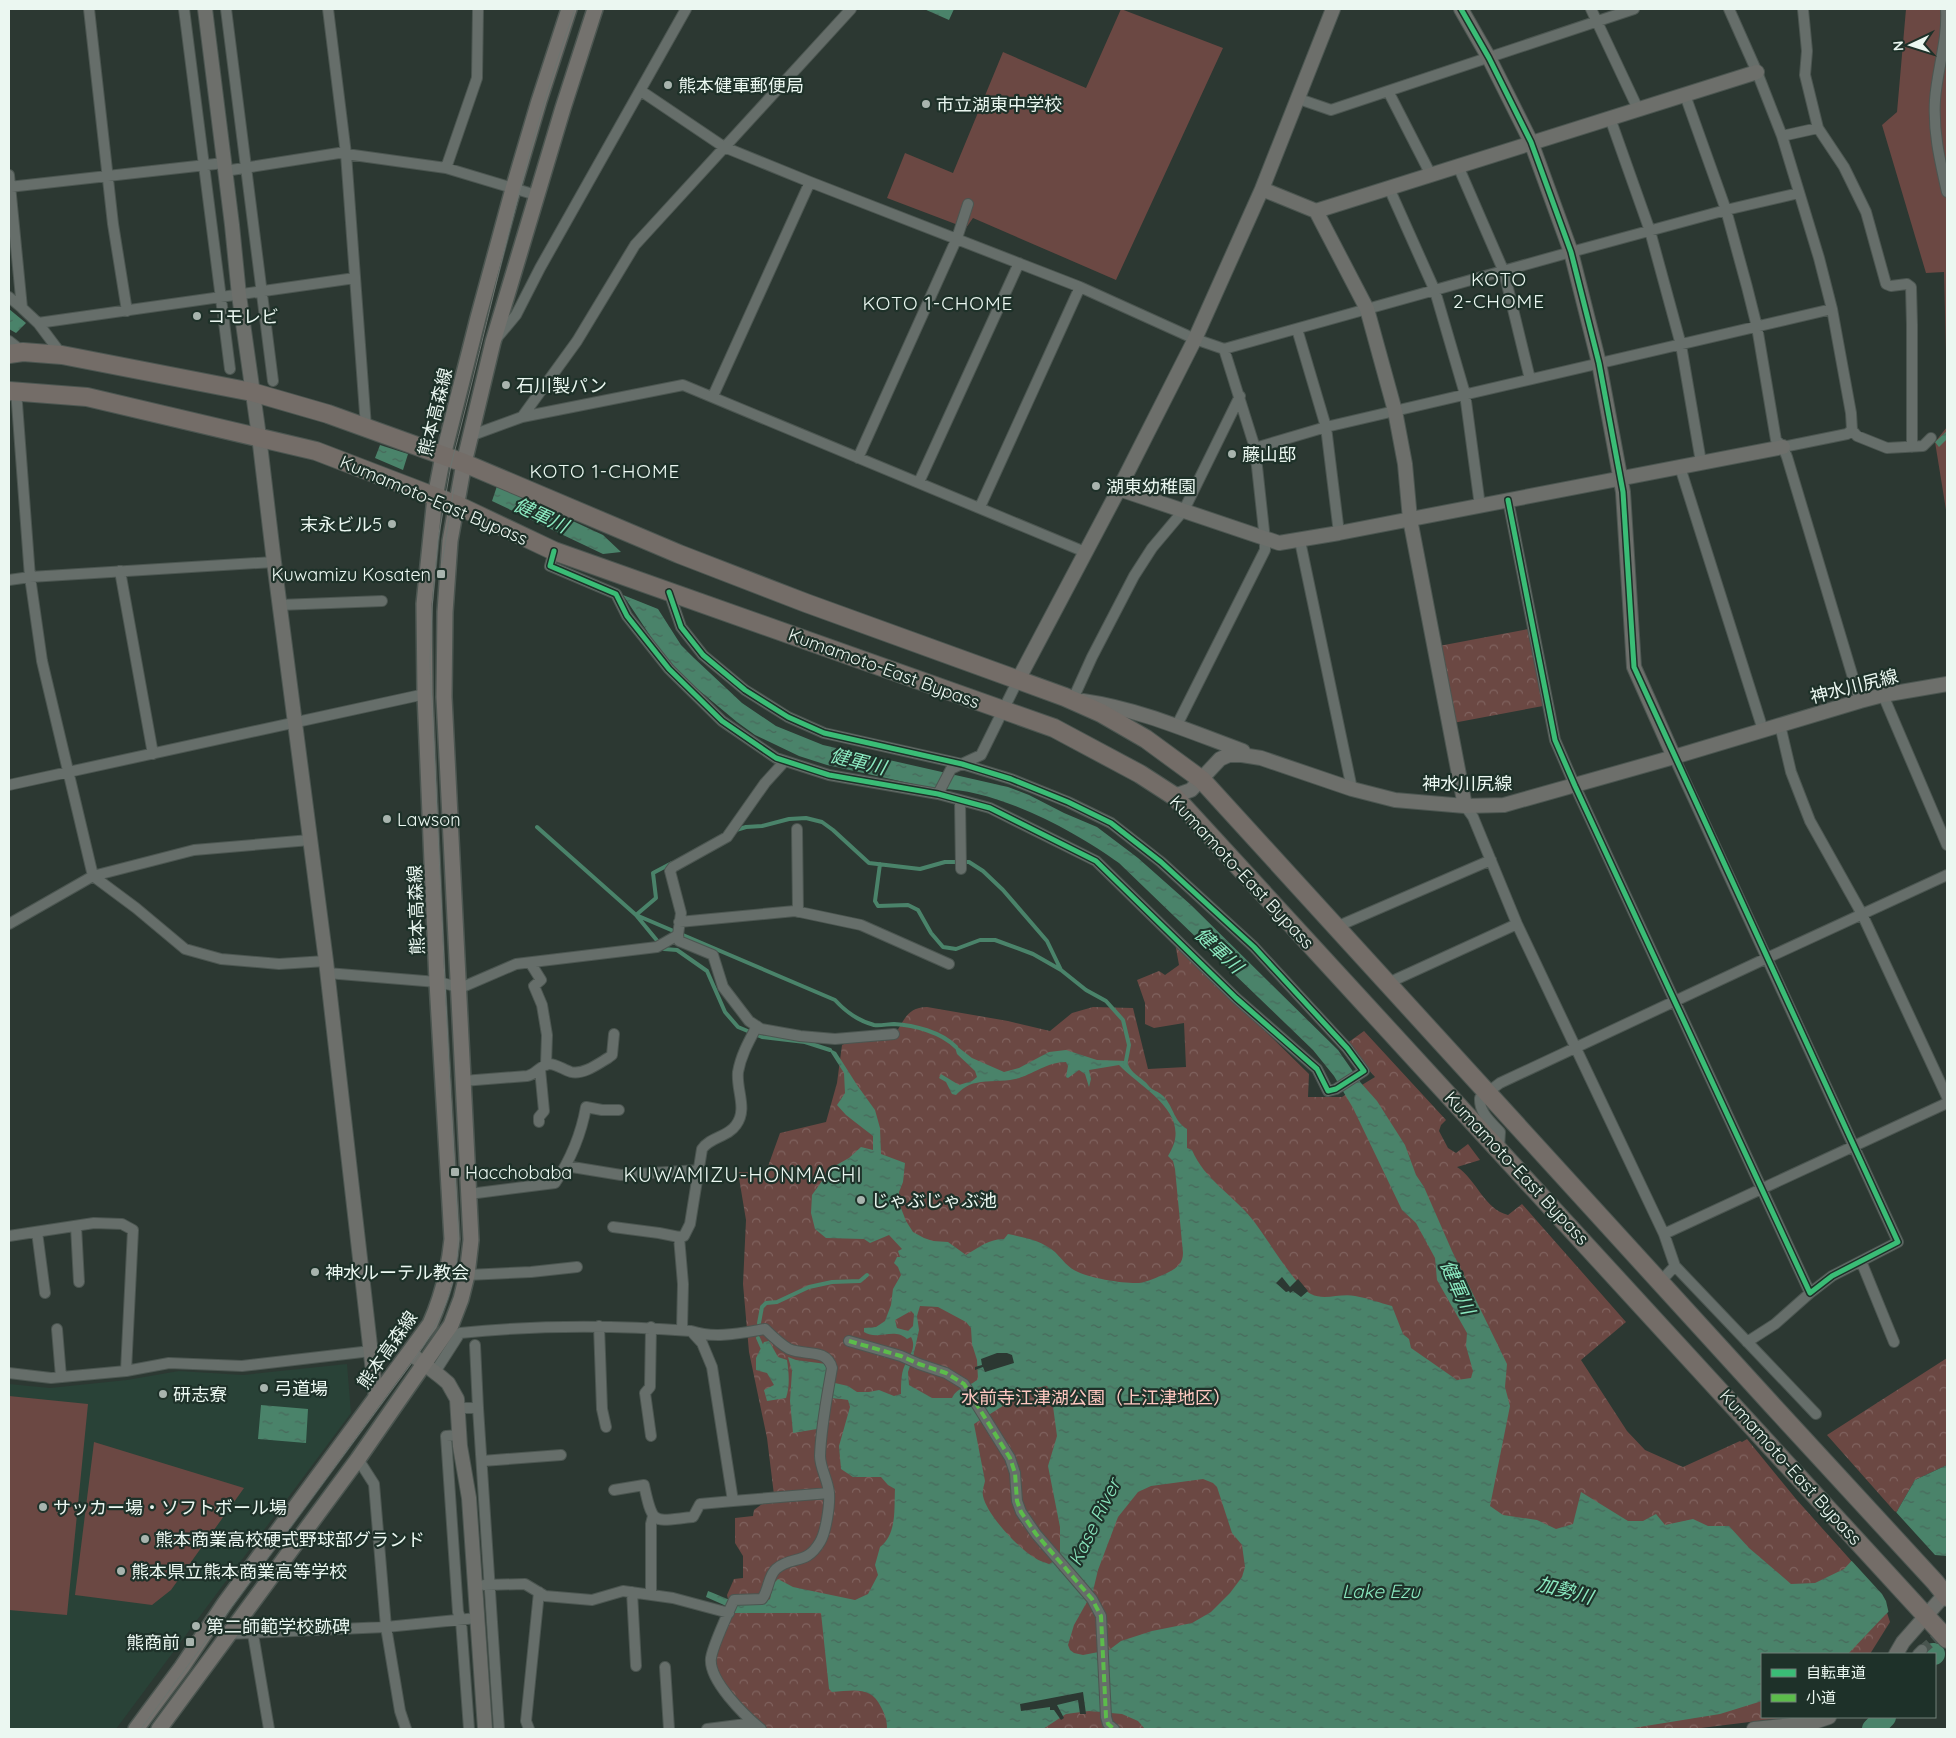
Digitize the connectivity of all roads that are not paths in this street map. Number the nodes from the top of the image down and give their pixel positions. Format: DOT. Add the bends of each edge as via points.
graph roads {
  1 [pos="88,9"];
  2 [pos="184,9"];
  3 [pos="205,9"];
  4 [pos="226,9"];
  5 [pos="328,9"];
  6 [pos="478,9"];
  7 [pos="569,9"];
  8 [pos="595,9"];
  9 [pos="686,9"];
  10 [pos="851,9"];
  11 [pos="1333,9"];
  12 [pos="1461,9"];
  13 [pos="1591,9"];
  14 [pos="1634,9"];
  15 [pos="1729,9"];
  16 [pos="1803,9"];
  17 [pos="1946,9"];
  18 [pos="1598,21"];
  19 [pos="1489,58"];
  20 [pos="1757,72"];
  21 [pos="641,90"];
  22 [pos="1388,92"];
  23 [pos="1685,95"];
  24 [pos="1299,99"];
  25 [pos="1638,110"];
  26 [pos="1610,118"];
  27 [pos="1818,128"];
  28 [pos="1782,136"];
  29 [pos="1531,142"];
  30 [pos="724,147"];
  31 [pos="346,154"];
  32 [pos="203,164"];
  33 [pos="1458,166"];
  34 [pos="225,167"];
  35 [pos="247,168"];
  36 [pos="446,168"];
  37 [pos="9,175"];
  38 [pos="1431,175"];
  39 [pos="107,176"];
  40 [pos="810,182"];
  41 [pos="9,186"];
  42 [pos="1389,188"];
  43 [pos="513,189"];
  44 [pos="1262,189"];
  45 [pos="1947,192"];
  46 [pos="1799,193"];
  47 [pos="536,195"];
  48 [pos="968,204"];
  49 [pos="1726,210"];
  50 [pos="1316,211"];
  51 [pos="1650,231"];
  52 [pos="957,238"];
  53 [pos="1571,252"];
  54 [pos="1019,263"];
  55 [pos="1504,272"];
  56 [pos="355,278"];
  57 [pos="1080,287"];
  58 [pos="1435,291"];
  59 [pos="262,292"];
  60 [pos="239,295"];
  61 [pos="9,297"];
  62 [pos="220,298"];
  63 [pos="22,308"];
  64 [pos="1367,309"];
  65 [pos="1832,309"];
  66 [pos="128,311"];
  67 [pos="38,324"];
  68 [pos="1757,327"];
  69 [pos="1297,329"];
  70 [pos="1195,339"];
  71 [pos="9,341"];
  72 [pos="493,342"];
  73 [pos="1681,345"];
  74 [pos="1224,350"];
  75 [pos="16,353"];
  76 [pos="62,355"];
  77 [pos="1599,363"];
  78 [pos="230,369"];
  79 [pos="1530,379"];
  80 [pos="273,381"];
  81 [pos="12,390"];
  82 [pos="252,392"];
  83 [pos="1465,394"];
  84 [pos="713,396"];
  85 [pos="1240,396"];
  86 [pos="1395,411"];
  87 [pos="522,417"];
  88 [pos="366,427"];
  89 [pos="1326,427"];
  90 [pos="1852,430"];
  91 [pos="259,436"];
  92 [pos="470,436"];
  93 [pos="1931,438"];
  94 [pos="1912,446"];
  95 [pos="1783,447"];
  96 [pos="1255,448"];
  97 [pos="443,456"];
  98 [pos="858,458"];
  99 [pos="1701,462"];
  100 [pos="464,463"];
  101 [pos="1680,467"];
  102 [pos="1620,478"];
  103 [pos="919,482"];
  104 [pos="1119,489"];
  105 [pos="435,497"];
  106 [pos="1508,500"];
  107 [pos="457,505"];
  108 [pos="1480,506"];
  109 [pos="980,507"];
  110 [pos="1184,510"];
  111 [pos="1410,519"];
  112 [pos="1339,534"];
  113 [pos="1265,540"];
  114 [pos="1300,541"];
  115 [pos="554,551"];
  116 [pos="1085,552"];
  117 [pos="274,562"];
  118 [pos="120,571"];
  119 [pos="30,577"];
  120 [pos="9,580"];
  121 [pos="669,592"];
  122 [pos="382,601"];
  123 [pos="279,605"];
  124 [pos="1018,680"];
  125 [pos="1947,684"];
  126 [pos="425,694"];
  127 [pos="1883,695"];
  128 [pos="1069,698"];
  129 [pos="1860,702"];
  130 [pos="1004,710"];
  131 [pos="295,723"];
  132 [pos="1780,725"];
  133 [pos="1176,726"];
  134 [pos="1763,730"];
  135 [pos="153,754"];
  136 [pos="1261,758"];
  137 [pos="1674,758"];
  138 [pos="785,761"];
  139 [pos="962,764"];
  140 [pos="67,773"];
  141 [pos="1202,780"];
  142 [pos="9,785"];
  143 [pos="1575,786"];
  144 [pos="1352,790"];
  145 [pos="938,794"];
  146 [pos="1174,796"];
  147 [pos="960,800"];
  148 [pos="1465,806"];
  149 [pos="797,829"];
  150 [pos="310,840"];
  151 [pos="1947,845"];
  152 [pos="1491,860"];
  153 [pos="960,869"];
  154 [pos="1947,875"];
  155 [pos="93,876"];
  156 [pos="798,912"];
  157 [pos="1862,914"];
  158 [pos="680,922"];
  159 [pos="9,924"];
  160 [pos="1517,924"];
  161 [pos="1336,927"];
  162 [pos="678,935"];
  163 [pos="1767,958"];
  164 [pos="531,964"];
  165 [pos="949,964"];
  166 [pos="326,967"];
  167 [pos="437,982"];
  168 [pos="1388,983"];
  169 [pos="458,989"];
  170 [pos="1675,1002"];
  171 [pos="757,1026"];
  172 [pos="614,1034"];
  173 [pos="894,1034"];
  174 [pos="1576,1048"];
  175 [pos="543,1067"];
  176 [pos="463,1081"];
  177 [pos="1487,1092"];
  178 [pos="1947,1097"];
  179 [pos="1947,1103"];
  180 [pos="619,1110"];
  181 [pos="539,1122"];
  182 [pos="1854,1146"];
  183 [pos="1499,1148"];
  184 [pos="566,1166"];
  185 [pos="699,1170"];
  186 [pos="1760,1188"];
  187 [pos="470,1194"];
  188 [pos="76,1226"];
  189 [pos="613,1228"];
  190 [pos="37,1232"];
  191 [pos="1664,1234"];
  192 [pos="9,1236"];
  193 [pos="679,1237"];
  194 [pos="1861,1261"];
  195 [pos="1675,1266"];
  196 [pos="577,1267"];
  197 [pos="467,1274"];
  198 [pos="79,1282"];
  199 [pos="1660,1282"];
  200 [pos="45,1293"];
  201 [pos="1810,1293"];
  202 [pos="599,1326"];
  203 [pos="651,1327"];
  204 [pos="57,1329"];
  205 [pos="686,1330"];
  206 [pos="849,1340"];
  207 [pos="1747,1342"];
  208 [pos="1894,1342"];
  209 [pos="475,1345"];
  210 [pos="371,1351"];
  211 [pos="410,1352"];
  212 [pos="430,1368"];
  213 [pos="126,1371"];
  214 [pos="9,1374"];
  215 [pos="61,1377"];
  216 [pos="376,1398"];
  217 [pos="458,1408"];
  218 [pos="478,1408"];
  219 [pos="1816,1414"];
  220 [pos="606,1428"];
  221 [pos="459,1435"];
  222 [pos="651,1436"];
  223 [pos="561,1455"];
  224 [pos="358,1459"];
  225 [pos="482,1461"];
  226 [pos="614,1490"];
  227 [pos="829,1493"];
  228 [pos="733,1501"];
  229 [pos="653,1516"];
  230 [pos="475,1585"];
  231 [pos="489,1585"];
  232 [pos="1944,1591"];
  233 [pos="538,1592"];
  234 [pos="632,1592"];
  235 [pos="651,1595"];
  236 [pos="731,1607"];
  237 [pos="1927,1616"];
  238 [pos="477,1618"];
  239 [pos="461,1620"];
  240 [pos="386,1627"];
  241 [pos="228,1634"];
  242 [pos="253,1634"];
  243 [pos="1947,1639"];
  244 [pos="1897,1653"];
  245 [pos="636,1666"];
  246 [pos="665,1667"];
  247 [pos="1827,1721"];
  248 [pos="1109,1723"];
  249 [pos="758,1726"];
  250 [pos="136,1729"];
  251 [pos="159,1729"];
  252 [pos="269,1729"];
  253 [pos="406,1729"];
  254 [pos="469,1729"];
  255 [pos="485,1729"];
  256 [pos="499,1729"];
  257 [pos="528,1729"];
  258 [pos="669,1729"];
  259 [pos="707,1729"];
  260 [pos="1754,1729"];
  1 -- 39 [label="street"];
  2 -- 32 [label="street"];
  3 -- 34 [label="street"];
  4 -- 35 [label="street"];
  5 -- 31 [label="street"];
  6 -- 36 [label="street" via="476,78"];
  7 -- 43 [label="main road, 熊本高森線"];
  8 -- 47 [label="main road"];
  9 -- 21 [label="street"];
  10 -- 30 [label="street"];
  11 -- 24 [label="street"];
  12 -- 19 [label="street"];
  13 -- 18 [label="street"];
  14 -- 18 [label="street"];
  15 -- 20 [label="street"];
  16 -- 27 [label="street" via="1807,51 1805,74"];
  17 -- 45 [label="street" via="1934,124"];
  18 -- 19 [label="street"];
  18 -- 25 [label="street"];
  19 -- 22 [label="street"];
  19 -- 29 [label="street"];
  20 -- 23 [label="street"];
  20 -- 28 [label="street"];
  21 -- 30 [label="street"];
  21 -- 72 [label="street" via="516,315"];
  22 -- 24 [label="street" via="1332,110"];
  22 -- 38 [label="street"];
  23 -- 25 [label="street"];
  23 -- 49 [label="street"];
  24 -- 44 [label="street"];
  25 -- 26 [label="street"];
  26 -- 29 [label="street"];
  26 -- 51 [label="street"];
  27 -- 28 [label="street"];
  27 -- 94 [label="street" via="1844,167 1866,212 1886,284 1907,284 1911,287"];
  28 -- 46 [label="street"];
  29 -- 33 [label="street"];
  29 -- 53 [label="street"];
  30 -- 40 [label="street"];
  30 -- 87 [label="street" via="635,245 577,341"];
  31 -- 35 [label="street"];
  31 -- 36 [label="street"];
  31 -- 56 [label="street"];
  32 -- 34 [label="street"];
  32 -- 39 [label="street"];
  32 -- 62 [label="street"];
  33 -- 38 [label="street"];
  33 -- 55 [label="street"];
  34 -- 35 [label="street"];
  34 -- 60 [label="street"];
  35 -- 59 [label="street"];
  36 -- 43 [label="street"];
  37 -- 41 [label="street"];
  38 -- 42 [label="street"];
  39 -- 41 [label="street"];
  39 -- 66 [label="street"];
  40 -- 52 [label="street"];
  40 -- 84 [label="street"];
  41 -- 63 [label="street"];
  42 -- 50 [label="street"];
  42 -- 58 [label="street"];
  43 -- 47 [label="street"];
  43 -- 97 [label="main road, 熊本高森線"];
  44 -- 50 [label="street"];
  44 -- 70 [label="street"];
  46 -- 49 [label="street"];
  46 -- 65 [label="street"];
  47 -- 72 [label="main road"];
  48 -- 52 [label="street"];
  49 -- 51 [label="street"];
  49 -- 68 [label="street"];
  50 -- 64 [label="street"];
  51 -- 53 [label="street"];
  51 -- 73 [label="street"];
  52 -- 54 [label="street"];
  52 -- 98 [label="street"];
  53 -- 55 [label="street"];
  53 -- 77 [label="street"];
  54 -- 57 [label="street"];
  54 -- 103 [label="street"];
  55 -- 58 [label="street"];
  55 -- 79 [label="street"];
  56 -- 59 [label="street"];
  56 -- 88 [label="street"];
  57 -- 70 [label="street"];
  57 -- 109 [label="street"];
  58 -- 64 [label="street"];
  58 -- 83 [label="street"];
  59 -- 60 [label="street"];
  59 -- 80 [label="street"];
  60 -- 62 [label="street"];
  60 -- 82 [label="street"];
  61 -- 63 [label="street"];
  62 -- 66 [label="street"];
  62 -- 78 [label="street"];
  63 -- 67 [label="street"];
  64 -- 69 [label="street"];
  64 -- 86 [label="street"];
  65 -- 68 [label="street"];
  65 -- 90 [label="street"];
  66 -- 67 [label="street"];
  67 -- 76 [label="street"];
  68 -- 73 [label="street"];
  68 -- 95 [label="street" via="1776,440"];
  69 -- 74 [label="street"];
  69 -- 89 [label="street"];
  70 -- 74 [label="street"];
  70 -- 104 [label="street"];
  71 -- 75 [label="street"];
  72 -- 92 [label="main road"];
  73 -- 77 [label="street"];
  73 -- 99 [label="street"];
  74 -- 85 [label="street"];
  75 -- 76 [label="highway, Kumamoto-East Bypass"];
  76 -- 82 [label="highway, Kumamoto-East Bypass"];
  77 -- 79 [label="street"];
  77 -- 102 [label="street"];
  79 -- 83 [label="street"];
  81 -- 91 [label="highway, Kumamoto-East Bypass" via="87,396"];
  81 -- 119 [label="street"];
  82 -- 88 [label="highway, Kumamoto-East Bypass"];
  82 -- 91 [label="street"];
  83 -- 86 [label="street"];
  83 -- 108 [label="street"];
  84 -- 87 [label="street" via="684,385"];
  84 -- 98 [label="street" via="737,409"];
  85 -- 96 [label="street"];
  85 -- 110 [label="street"];
  86 -- 89 [label="street"];
  86 -- 111 [label="street" via="1405,464"];
  87 -- 92 [label="street"];
  88 -- 97 [label="highway, Kumamoto-East Bypass"];
  89 -- 96 [label="street"];
  89 -- 112 [label="street"];
  90 -- 94 [label="street" via="1857,436 1887,448"];
  90 -- 95 [label="street" via="1847,434"];
  91 -- 105 [label="highway, Kumamoto-East Bypass" via="316,451"];
  91 -- 117 [label="street"];
  92 -- 100 [label="main road"];
  93 -- 94 [label="street" via="1923,446"];
  95 -- 99 [label="street"];
  95 -- 129 [label="street"];
  96 -- 113 [label="street"];
  97 -- 100 [label="highway, Kumamoto-East Bypass"];
  97 -- 105 [label="main road, 熊本高森線"];
  98 -- 103 [label="street"];
  99 -- 101 [label="street"];
  100 -- 107 [label="main road"];
  100 -- 124 [label="highway, Kumamoto-East Bypass" via="678,554"];
  101 -- 102 [label="street"];
  101 -- 134 [label="street"];
  102 -- 106 [label="street"];
  102 -- 137 [label="street" via="1634,667"];
  103 -- 109 [label="street"];
  104 -- 110 [label="street"];
  104 -- 116 [label="street"];
  105 -- 107 [label="highway, Kumamoto-East Bypass"];
  105 -- 126 [label="main road, 熊本高森線" via="424,604"];
  106 -- 108 [label="street"];
  106 -- 143 [label="street" via="1556,740"];
  107 -- 115 [label="highway, Kumamoto-East Bypass"];
  107 -- 169 [label="main road" via="449,550 444,697"];
  108 -- 111 [label="street"];
  109 -- 116 [label="street"];
  110 -- 113 [label="street"];
  110 -- 128 [label="street" via="1152,548 1134,576"];
  111 -- 112 [label="street"];
  111 -- 148 [label="street"];
  112 -- 114 [label="street"];
  113 -- 114 [label="street" via="1279,543"];
  113 -- 133 [label="street" via="1265,550"];
  114 -- 144 [label="street"];
  115 -- 121 [label="highway, Kumamoto-East Bypass"];
  115 -- 138 [label="street" via="550,566 616,594 626,616 669,669 722,721"];
  116 -- 124 [label="street"];
  117 -- 118 [label="street"];
  117 -- 123 [label="street"];
  118 -- 119 [label="street"];
  118 -- 135 [label="street"];
  119 -- 120 [label="street"];
  119 -- 140 [label="street" via="42,661"];
  121 -- 130 [label="highway, Kumamoto-East Bypass"];
  121 -- 139 [label="street" via="680,627 703,655 745,690 788,717 824,733"];
  122 -- 123 [label="street"];
  123 -- 131 [label="street"];
  124 -- 128 [label="highway, Kumamoto-East Bypass"];
  124 -- 130 [label="street"];
  125 -- 127 [label="street, 神水川尻線"];
  126 -- 131 [label="street"];
  126 -- 167 [label="main road, 熊本高森線"];
  127 -- 129 [label="street, 神水川尻線"];
  127 -- 151 [label="street"];
  128 -- 133 [label="street" via="1114,705"];
  128 -- 141 [label="highway, Kumamoto-East Bypass" via="1146,739"];
  129 -- 132 [label="street, 神水川尻線"];
  130 -- 139 [label="street" via="981,755"];
  130 -- 146 [label="highway, Kumamoto-East Bypass" via="1054,728"];
  131 -- 135 [label="street"];
  131 -- 150 [label="street"];
  132 -- 134 [label="street, 神水川尻線"];
  132 -- 157 [label="street" via="1791,772 1810,820"];
  133 -- 136 [label="street"];
  134 -- 137 [label="street, 神水川尻線"];
  135 -- 140 [label="street"];
  136 -- 141 [label="street, 神水川尻線" via="1228,755 1220,759"];
  136 -- 144 [label="street, 神水川尻線"];
  137 -- 143 [label="street, 神水川尻線"];
  137 -- 163 [label="street"];
  138 -- 145 [label="street" via="829,775"];
  138 -- 158 [label="street" via="765,783 727,837 670,871 681,913"];
  139 -- 145 [label="street" via="951,769"];
  139 -- 147 [label="street" via="1011,779 1111,823 1161,862 1254,947 1364,1070 1328,1091 1317,1069 1236,998 1096,861 990,808"];
  140 -- 142 [label="street"];
  140 -- 155 [label="street"];
  141 -- 146 [label="street, 神水川尻線" via="1191,790"];
  141 -- 161 [label="highway, Kumamoto-East Bypass"];
  143 -- 148 [label="street, 神水川尻線" via="1504,805"];
  143 -- 170 [label="street"];
  144 -- 148 [label="street, 神水川尻線" via="1403,801"];
  145 -- 147 [label="street"];
  146 -- 183 [label="highway, Kumamoto-East Bypass"];
  147 -- 153 [label="street"];
  148 -- 152 [label="street"];
  149 -- 156 [label="street"];
  150 -- 155 [label="street" via="194,850"];
  150 -- 166 [label="street"];
  152 -- 160 [label="street"];
  152 -- 161 [label="street"];
  154 -- 157 [label="street"];
  155 -- 159 [label="street"];
  155 -- 166 [label="street" via="185,949 221,960"];
  156 -- 158 [label="street"];
  156 -- 165 [label="street" via="861,925"];
  157 -- 163 [label="street"];
  157 -- 178 [label="street"];
  158 -- 162 [label="street"];
  160 -- 168 [label="street"];
  160 -- 174 [label="street"];
  161 -- 168 [label="highway, Kumamoto-East Bypass"];
  162 -- 164 [label="street" via="657,947"];
  162 -- 171 [label="street" via="679,941 713,955 724,987 749,1021"];
  163 -- 170 [label="street"];
  163 -- 182 [label="street"];
  164 -- 169 [label="street" via="516,964"];
  164 -- 175 [label="street" via="542,980 534,986 542,1005 545,1025"];
  166 -- 167 [label="street"];
  166 -- 210 [label="street"];
  167 -- 169 [label="street"];
  167 -- 211 [label="main road, 熊本高森線" via="452,1239 442,1293 430,1324"];
  168 -- 177 [label="highway, Kumamoto-East Bypass"];
  169 -- 176 [label="main road"];
  170 -- 174 [label="street"];
  170 -- 186 [label="street"];
  171 -- 173 [label="street" via="800,1036 835,1039"];
  171 -- 185 [label="street" via="741,1058 738,1072 741,1113 736,1125 706,1144"];
  172 -- 175 [label="street" via="612,1055 582,1071 570,1072 550,1064"];
  174 -- 177 [label="street"];
  174 -- 191 [label="street"];
  175 -- 176 [label="street" via="533,1075"];
  175 -- 181 [label="street" via="544,1110"];
  176 -- 187 [label="main road"];
  177 -- 183 [label="street" via="1480,1098 1480,1106 1500,1132"];
  177 -- 199 [label="highway, Kumamoto-East Bypass"];
  179 -- 182 [label="street"];
  180 -- 184 [label="street" via="586,1107 582,1131"];
  182 -- 186 [label="street"];
  182 -- 194 [label="street" via="1898,1242"];
  183 -- 237 [label="highway, Kumamoto-East Bypass"];
  184 -- 185 [label="street" via="621,1175"];
  184 -- 187 [label="street" via="555,1183 550,1185"];
  185 -- 193 [label="street" via="690,1224 684,1236"];
  186 -- 191 [label="street"];
  186 -- 201 [label="street"];
  187 -- 197 [label="main road" via="471,1240"];
  188 -- 190 [label="street"];
  188 -- 198 [label="street"];
  188 -- 213 [label="street" via="122,1224 132,1230"];
  189 -- 193 [label="street"];
  190 -- 192 [label="street"];
  190 -- 200 [label="street"];
  191 -- 195 [label="street"];
  193 -- 205 [label="street"];
  194 -- 201 [label="street" via="1832,1276"];
  194 -- 208 [label="street"];
  195 -- 199 [label="street"];
  195 -- 207 [label="street"];
  196 -- 197 [label="street"];
  197 -- 212 [label="main road" via="451,1325"];
  199 -- 232 [label="highway, Kumamoto-East Bypass"];
  201 -- 207 [label="street" via="1775,1324"];
  202 -- 203 [label="street"];
  202 -- 212 [label="street" via="502,1328 460,1333"];
  202 -- 220 [label="street" via="602,1409"];
  203 -- 205 [label="street"];
  203 -- 222 [label="street" via="650,1387 645,1393"];
  204 -- 215 [label="street"];
  205 -- 227 [label="street" via="709,1335 765,1328 786,1348 823,1355 830,1360 832,1368 820,1458"];
  205 -- 228 [label="street" via="702,1343 712,1367"];
  206 -- 248 [label="street" via="946,1373 964,1384 1010,1458 1021,1512 1092,1599 1101,1616"];
  207 -- 219 [label="street"];
  209 -- 218 [label="street"];
  210 -- 213 [label="street" via="242,1366 169,1363"];
  210 -- 216 [label="street"];
  211 -- 212 [label="street"];
  211 -- 216 [label="main road, 熊本高森線"];
  212 -- 217 [label="street" via="448,1384 457,1399"];
  212 -- 224 [label="main road"];
  213 -- 215 [label="street"];
  214 -- 215 [label="street"];
  216 -- 250 [label="main road, 熊本高森線"];
  217 -- 218 [label="street"];
  217 -- 221 [label="street"];
  218 -- 225 [label="street"];
  221 -- 230 [label="street" via="469,1498"];
  221 -- 239 [label="street" via="446,1436"];
  223 -- 225 [label="street"];
  224 -- 240 [label="street" via="374,1484"];
  224 -- 241 [label="main road"];
  225 -- 231 [label="street"];
  226 -- 229 [label="street" via="644,1485"];
  227 -- 228 [label="street"];
  227 -- 236 [label="street" via="822,1539 813,1553 775,1570 767,1594 762,1599"];
  228 -- 229 [label="street" via="700,1504 693,1517 660,1520"];
  229 -- 235 [label="street"];
  230 -- 231 [label="street"];
  230 -- 238 [label="street"];
  231 -- 233 [label="street" via="525,1584"];
  231 -- 256 [label="street"];
  232 -- 237 [label="street"];
  233 -- 234 [label="street" via="545,1596 592,1600 623,1591"];
  233 -- 257 [label="street" via="526,1721"];
  234 -- 235 [label="street"];
  234 -- 245 [label="street"];
  235 -- 236 [label="street"];
  236 -- 249 [label="street" via="711,1658 711,1669 717,1681"];
  237 -- 243 [label="highway, Kumamoto-East Bypass"];
  237 -- 244 [label="street"];
  238 -- 239 [label="street"];
  238 -- 255 [label="street"];
  239 -- 240 [label="street"];
  239 -- 254 [label="street"];
  240 -- 242 [label="street"];
  240 -- 253 [label="street"];
  241 -- 242 [label="street"];
  241 -- 251 [label="main road"];
  242 -- 252 [label="street"];
  246 -- 258 [label="street"];
  247 -- 260 [label="street"];
  249 -- 259 [label="street"];
}
